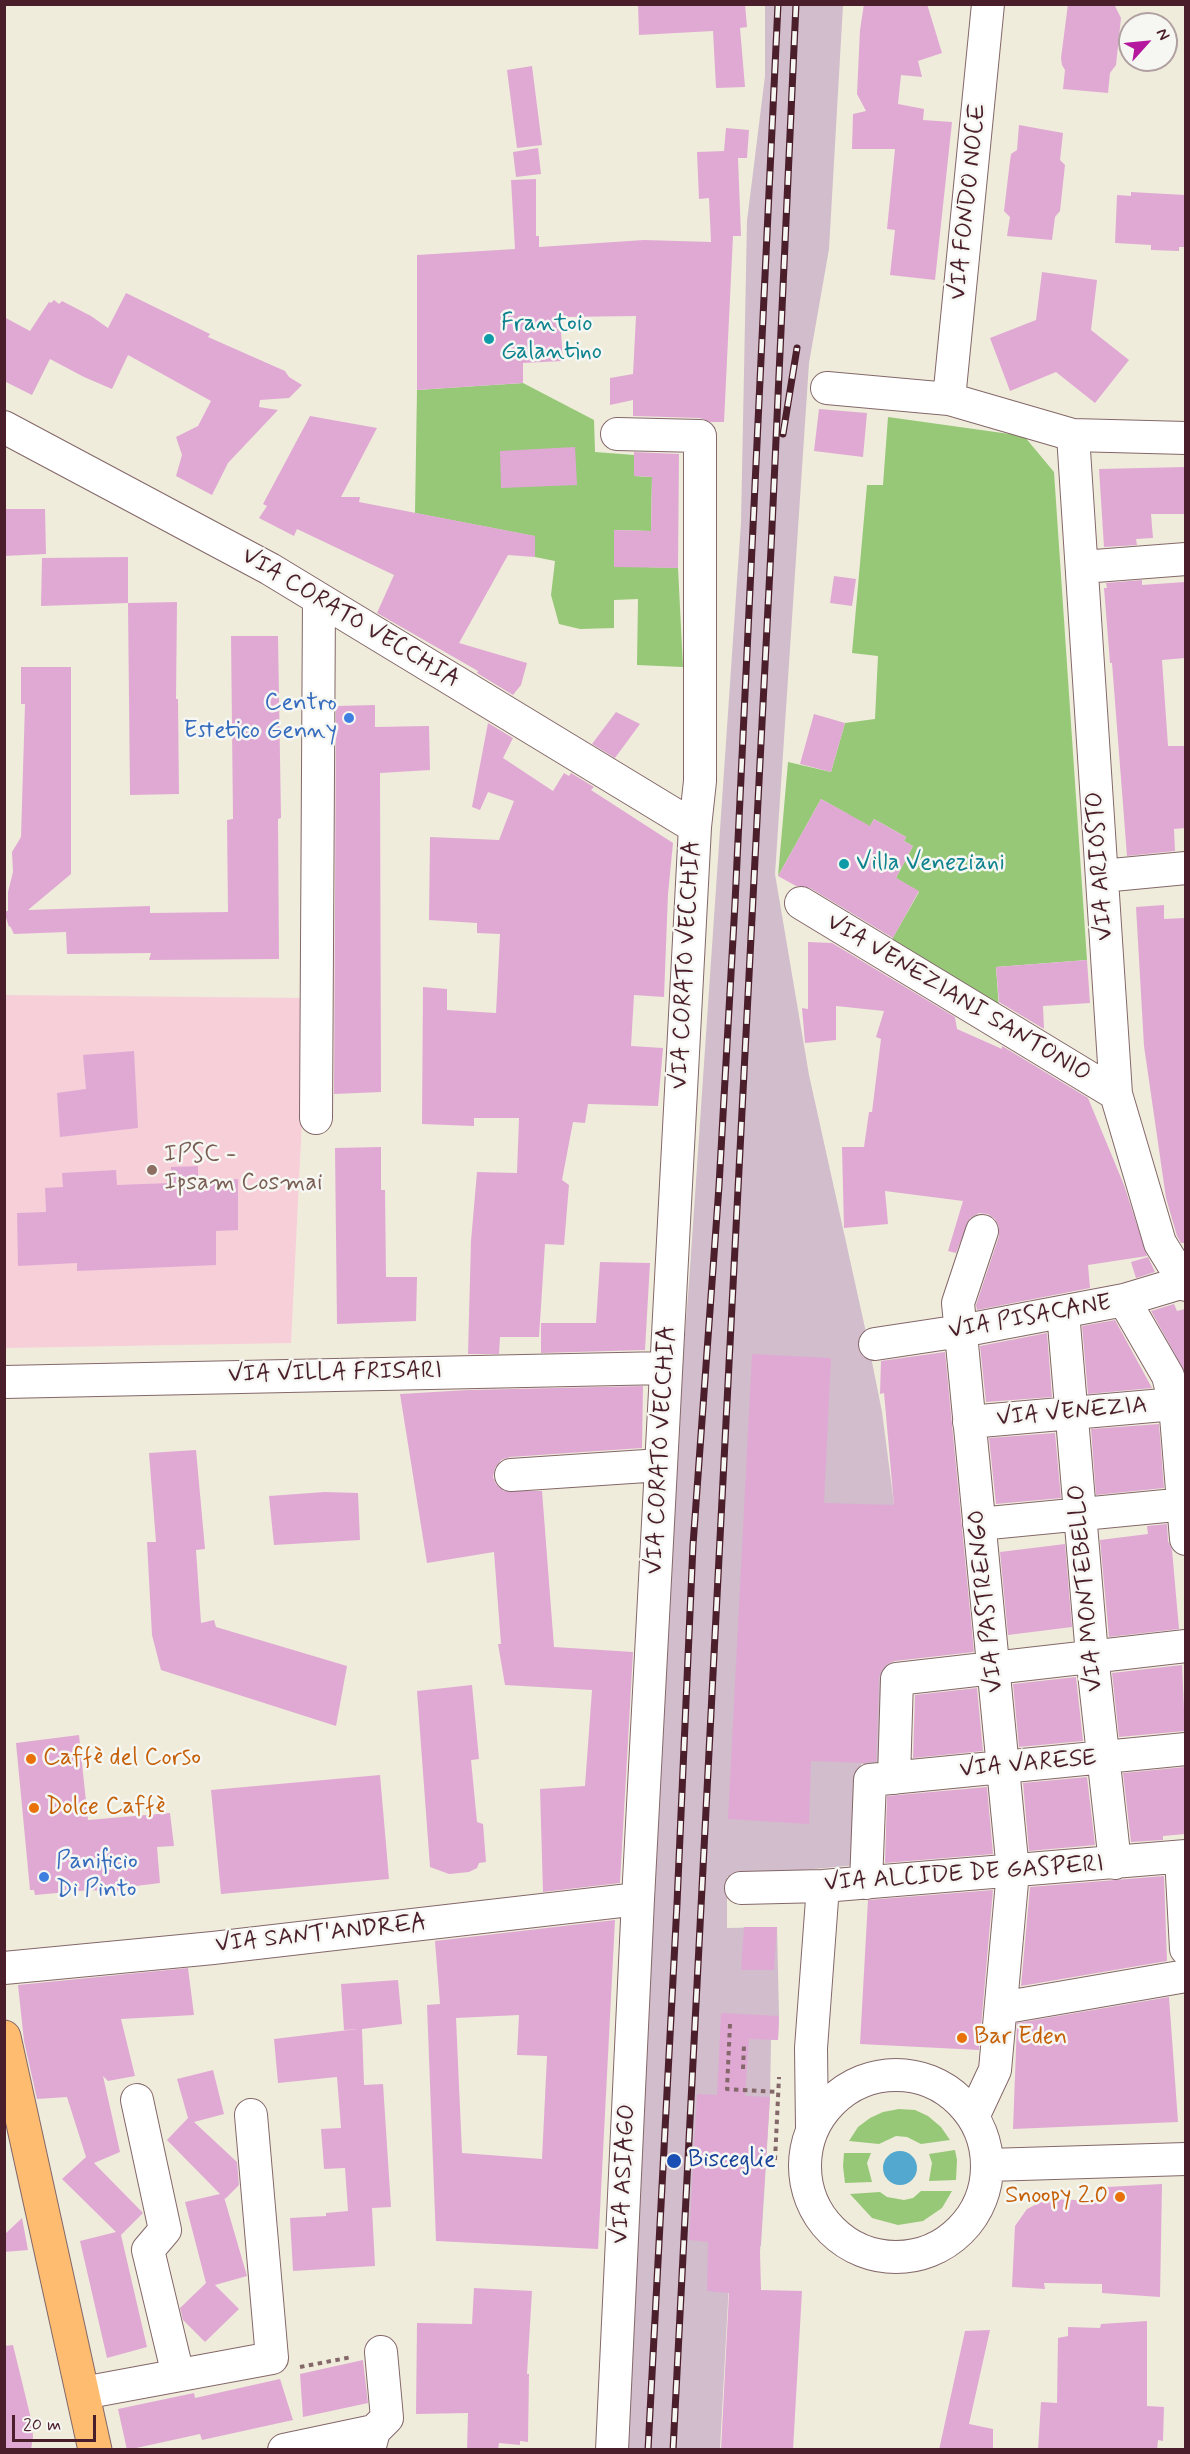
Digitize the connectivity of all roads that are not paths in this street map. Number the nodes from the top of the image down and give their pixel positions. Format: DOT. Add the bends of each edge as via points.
graph roads {
  1 [pos="988,4"];
  2 [pos="827,388"];
  3 [pos="949,399"];
  4 [pos="4,427"];
  5 [pos="617,434"];
  6 [pos="1073,435"];
  7 [pos="1185,438"];
  8 [pos="1185,560"];
  9 [pos="1082,567"];
  10 [pos="319,599"];
  11 [pos="694,827"];
  12 [pos="1185,868"];
  13 [pos="1102,876"];
  14 [pos="801,903"];
  15 [pos="1116,1094"];
  16 [pos="316,1118"];
  17 [pos="982,1231"];
  18 [pos="1185,1284"];
  19 [pos="1124,1300"];
  20 [pos="1063,1312"];
  21 [pos="961,1331"];
  22 [pos="874,1344"];
  23 [pos="666,1368"];
  24 [pos="4,1382"];
  25 [pos="1171,1390"];
  26 [pos="1073,1413"];
  27 [pos="969,1422"];
  28 [pos="661,1465"];
  29 [pos="511,1475"];
  30 [pos="1184,1504"];
  31 [pos="1081,1515"];
  32 [pos="979,1524"];
  33 [pos="1185,1539"];
  34 [pos="1185,1646"];
  35 [pos="1092,1655"];
  36 [pos="994,1668"];
  37 [pos="1185,1749"];
  38 [pos="1102,1758"];
  39 [pos="1004,1766"];
  40 [pos="882,1779"];
  41 [pos="1183,1856"];
  42 [pos="1114,1863"];
  43 [pos="1013,1871"];
  44 [pos="866,1883"];
  45 [pos="824,1886"];
  46 [pos="741,1887"];
  47 [pos="638,1899"];
  48 [pos="1185,1949"];
  49 [pos="4,1968"];
  50 [pos="1185,1976"];
  51 [pos="1001,2008"];
  52 [pos="4,2037"];
  53 [pos="138,2100"];
  54 [pos="251,2115"];
  55 [pos="973,2117"];
  56 [pos="812,2128"];
  57 [pos="1185,2159"];
  58 [pos="988,2165"];
  59 [pos="381,2352"];
  60 [pos="178,2375"];
  61 [pos="83,2393"];
  62 [pos="372,2440"];
  63 [pos="95,2450"];
  64 [pos="284,2450"];
  65 [pos="612,2450"];
  1 -- 3 [label="street, VIA FONDO NOCE"];
  2 -- 3 [label="street"];
  3 -- 6 [label="street"];
  4 -- 10 [label="street, VIA CORATO VECCHIA"];
  5 -- 11 [label="street" via="700,436 700,781"];
  6 -- 7 [label="street"];
  6 -- 9 [label="street, VIA ARIOSTO"];
  8 -- 9 [label="street"];
  9 -- 13 [label="street, VIA ARIOSTO"];
  10 -- 11 [label="street, VIA CORATO VECCHIA"];
  10 -- 16 [label="street"];
  11 -- 23 [label="street, VIA CORATO VECCHIA"];
  12 -- 13 [label="street"];
  13 -- 15 [label="street, VIA ARIOSTO"];
  14 -- 15 [label="street, VIA VENEZIANI SANTONIO"];
  15 -- 18 [label="street, VIA ARIOSTO" via="1160,1243"];
  17 -- 21 [label="street, VIA PASTRENGO" via="958,1304"];
  18 -- 19 [label="street, VIA PISACANE"];
  19 -- 20 [label="street, VIA PISACANE"];
  19 -- 25 [label="street"];
  20 -- 21 [label="street, VIA PISACANE"];
  20 -- 26 [label="street, VIA MONTEBELLO"];
  21 -- 22 [label="street, VIA PISACANE"];
  21 -- 27 [label="street, VIA PASTRENGO"];
  23 -- 24 [label="street, VIA VILLA FRISARI"];
  23 -- 28 [label="street, VIA CORATO VECCHIA"];
  25 -- 26 [label="street, VIA VENEZIA"];
  25 -- 30 [label="street"];
  26 -- 27 [label="street, VIA VENEZIA"];
  26 -- 31 [label="street, VIA MONTEBELLO"];
  27 -- 32 [label="street, VIA PASTRENGO"];
  28 -- 29 [label="street"];
  28 -- 47 [label="street, VIA CORATO VECCHIA"];
  30 -- 31 [label="street"];
  30 -- 33 [label="street"];
  31 -- 32 [label="street"];
  31 -- 35 [label="street, VIA MONTEBELLO"];
  32 -- 36 [label="street, VIA PASTRENGO"];
  34 -- 35 [label="street"];
  35 -- 36 [label="street"];
  35 -- 38 [label="street, VIA MONTEBELLO"];
  36 -- 39 [label="street, VIA PASTRENGO"];
  36 -- 40 [label="street" via="897,1679"];
  37 -- 38 [label="street, VIA VARESE"];
  38 -- 39 [label="street, VIA VARESE"];
  38 -- 42 [label="street, VIA MONTEBELLO"];
  39 -- 40 [label="street, VIA VARESE"];
  39 -- 43 [label="street, VIA PASTRENGO"];
  40 -- 44 [label="street"];
  41 -- 42 [label="street, VIA ALCIDE DE GASPERI"];
  41 -- 48 [label="street"];
  42 -- 43 [label="street, VIA ALCIDE DE GASPERI"];
  43 -- 44 [label="street, VIA ALCIDE DE GASPERI"];
  43 -- 51 [label="street, VIA PASTRENGO"];
  44 -- 45 [label="street, VIA ALCIDE DE GASPERI"];
  45 -- 46 [label="street, VIA ALCIDE DE GASPERI"];
  45 -- 56 [label="street" via="811,2048"];
  47 -- 49 [label="street, VIA SANT'ANDREA"];
  47 -- 65 [label="street, VIA ASIAGO"];
  50 -- 51 [label="street"];
  51 -- 55 [label="street, VIA PASTRENGO" via="995,2070"];
  52 -- 61 [label="main road"];
  53 -- 60 [label="street" via="165,2230 148,2250"];
  54 -- 60 [label="street" via="272,2358"];
  55 -- 56 [label="street" via="955,2096 931,2081 903,2074 875,2076 849,2087 827,2104"];
  55 -- 58 [label="street" via="984,2140"];
  56 -- 58 [label="street" via="803,2160 806,2188 820,2218 844,2242 874,2256 907,2258 939,2247 965,2227 984,2194"];
  57 -- 58 [label="street"];
  59 -- 62 [label="street" via="387,2418"];
  60 -- 61 [label="street"];
  61 -- 63 [label="main road"];
  62 -- 64 [label="street"];
}
